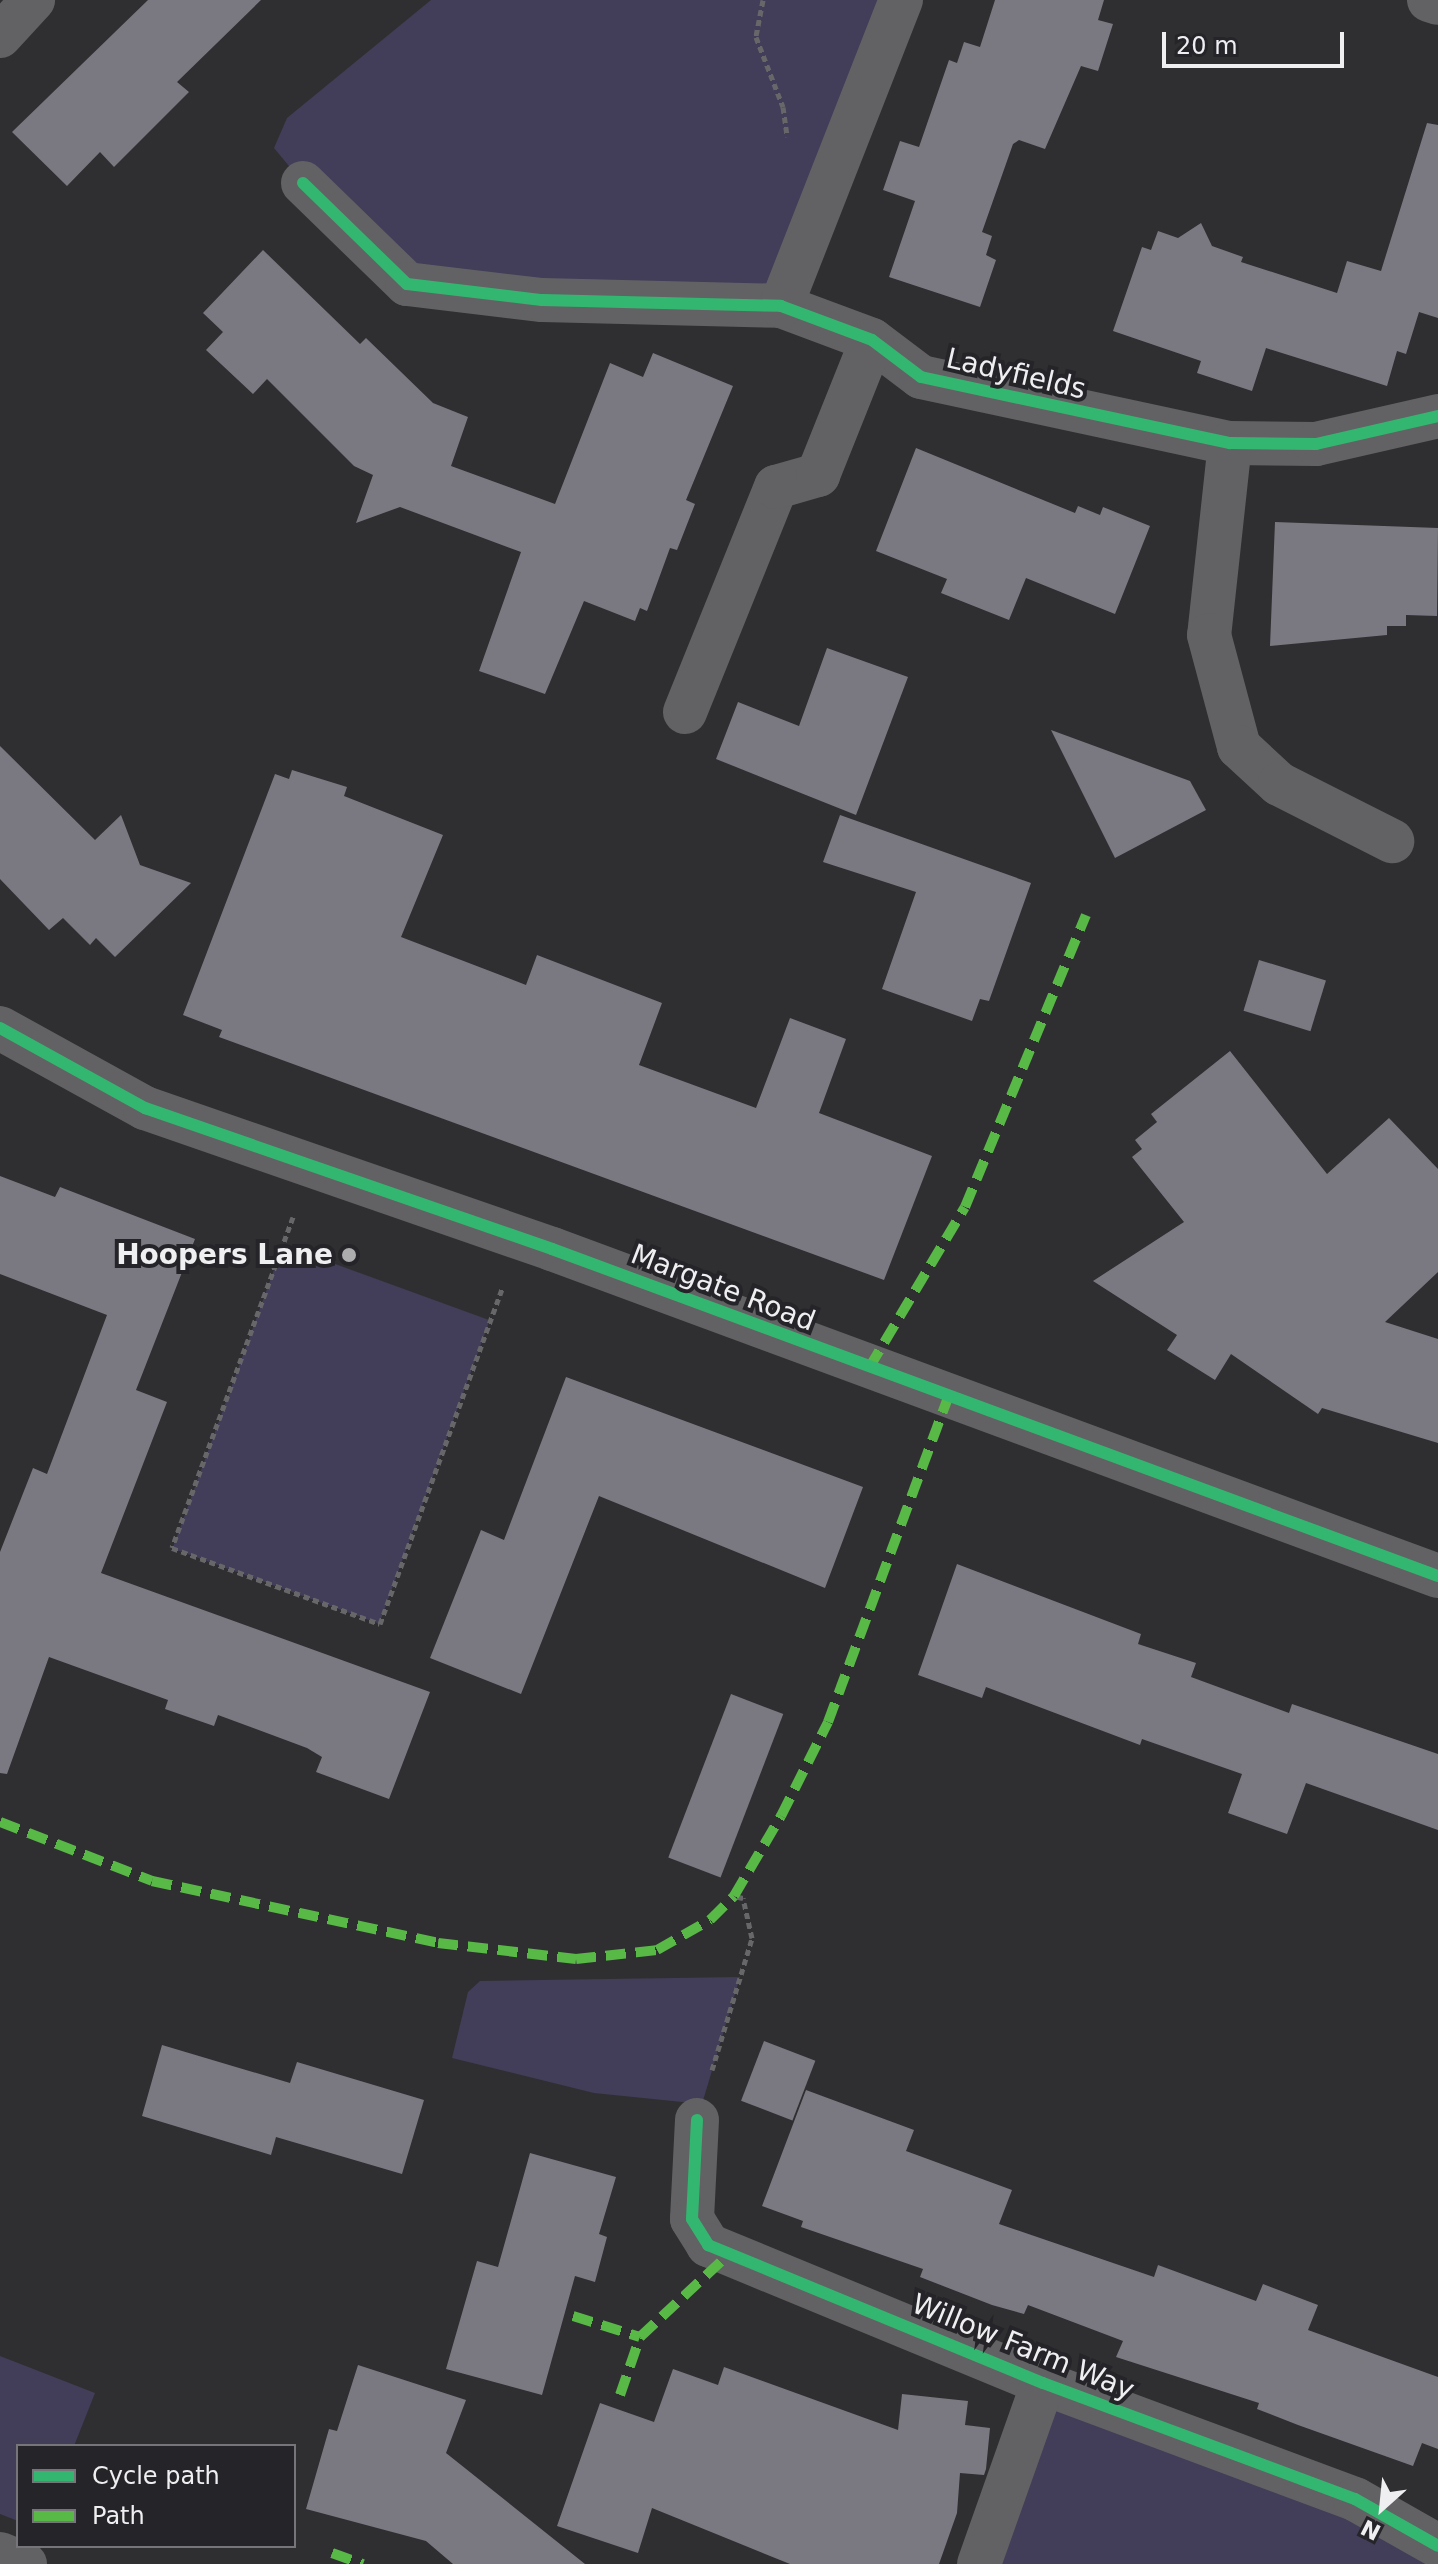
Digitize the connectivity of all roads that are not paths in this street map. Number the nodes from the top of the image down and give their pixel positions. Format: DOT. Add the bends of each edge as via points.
graph roads {
  1 [pos="33,0"];
  2 [pos="901,0"];
  3 [pos="1429,0"];
  4 [pos="1438,3"];
  5 [pos="0,36"];
  6 [pos="303,183"];
  7 [pos="781,306"];
  8 [pos="872,340"];
  9 [pos="1438,416"];
  10 [pos="1230,443"];
  11 [pos="685,712"];
  12 [pos="1392,841"];
  13 [pos="0,1028"];
  14 [pos="1438,1576"];
  15 [pos="697,2120"];
  16 [pos="1043,2383"];
  17 [pos="1438,2546"];
  18 [pos="0,2554"];
  19 [pos="25,2564"];
  20 [pos="979,2564"];
  1 -- 5 [label="street"];
  2 -- 7 [label="street"];
  3 -- 4 [label="street"];
  6 -- 7 [label="street, Ladyfields" via="407,284 542,300"];
  7 -- 8 [label="street, Ladyfields"];
  8 -- 10 [label="street, Ladyfields" via="921,377"];
  8 -- 11 [label="street" via="818,475 776,487"];
  9 -- 10 [label="street, Ladyfields" via="1316,444"];
  10 -- 12 [label="street" via="1209,635 1239,747 1279,784"];
  13 -- 14 [label="street, Margate Road" via="145,1108 519,1238"];
  15 -- 16 [label="street, Willow Farm Way" via="692,2219 708,2245"];
  16 -- 17 [label="street, Willow Farm Way" via="1355,2499"];
  16 -- 20 [label="street, Willow Farm Way"];
  18 -- 19 [label="street"];
}
